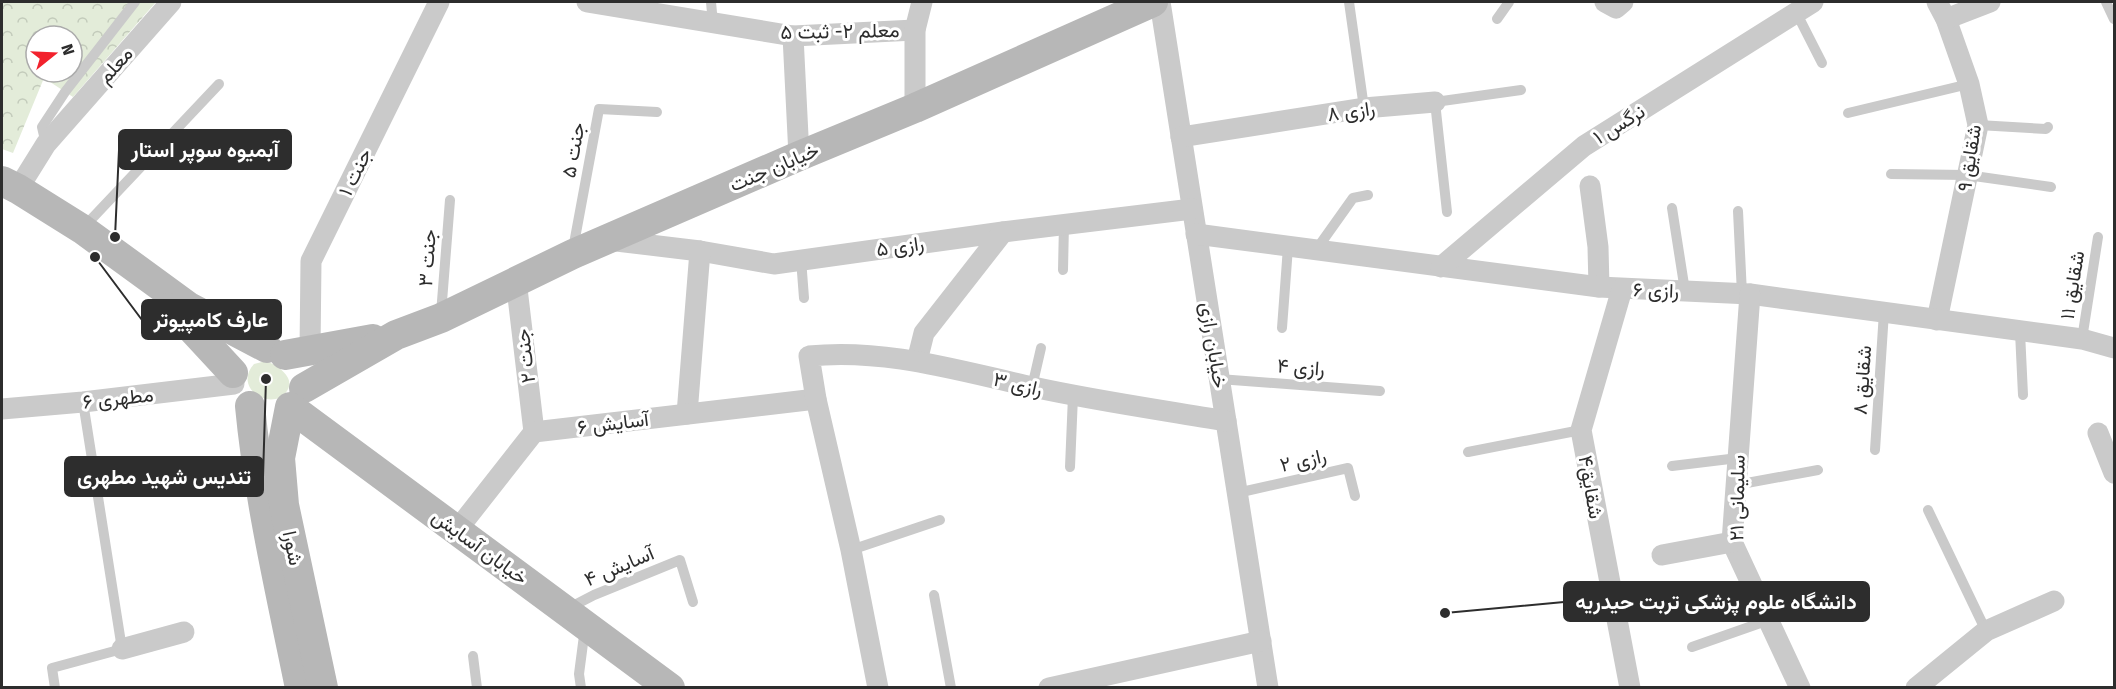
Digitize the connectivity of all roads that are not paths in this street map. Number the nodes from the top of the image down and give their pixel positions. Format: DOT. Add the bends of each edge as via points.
graph roads {
  1 [pos="135,2"];
  2 [pos="171,2"];
  3 [pos="439,2"];
  4 [pos="587,2"];
  5 [pos="711,2"];
  6 [pos="922,2"];
  7 [pos="1153,2"];
  8 [pos="1160,2"];
  9 [pos="1349,2"];
  10 [pos="1509,2"];
  11 [pos="1605,2"];
  12 [pos="1623,2"];
  13 [pos="1990,2"];
  14 [pos="2106,2"];
  15 [pos="1805,7"];
  16 [pos="660,8"];
  17 [pos="1941,10"];
  18 [pos="1497,19"];
  19 [pos="2115,19"];
  20 [pos="713,24"];
  21 [pos="915,30"];
  22 [pos="794,36"];
  23 [pos="1822,63"];
  24 [pos="219,84"];
  25 [pos="1969,84"];
  26 [pos="1521,90"];
  27 [pos="1435,102"];
  28 [pos="915,108"];
  29 [pos="1364,108"];
  30 [pos="657,112"];
  31 [pos="1848,113"];
  32 [pos="1978,125"];
  33 [pos="2048,127"];
  34 [pos="1181,136"];
  35 [pos="46,144"];
  36 [pos="799,156"];
  37 [pos="1891,174"];
  38 [pos="1967,175"];
  39 [pos="1590,186"];
  40 [pos="2051,187"];
  41 [pos="7,189"];
  42 [pos="1368,195"];
  43 [pos="450,200"];
  44 [pos="1672,208"];
  45 [pos="1192,209"];
  46 [pos="1738,211"];
  47 [pos="1446,212"];
  48 [pos="1064,224"];
  49 [pos="82,229"];
  50 [pos="1003,232"];
  51 [pos="1196,234"];
  52 [pos="2098,237"];
  53 [pos="608,240"];
  54 [pos="1287,247"];
  55 [pos="1316,250"];
  56 [pos="700,251"];
  57 [pos="573,254"];
  58 [pos="801,259"];
  59 [pos="1441,267"];
  60 [pos="1063,270"];
  61 [pos="516,280"];
  62 [pos="1599,287"];
  63 [pos="1622,289"];
  64 [pos="1685,291"];
  65 [pos="1746,294"];
  66 [pos="804,298"];
  67 [pos="1884,312"];
  68 [pos="441,318"];
  69 [pos="1937,320"];
  70 [pos="1282,328"];
  71 [pos="2020,332"];
  72 [pos="396,334"];
  73 [pos="2082,339"];
  74 [pos="1041,348"];
  75 [pos="2115,348"];
  76 [pos="287,351"];
  77 [pos="917,361"];
  78 [pos="1219,379"];
  79 [pos="1032,387"];
  80 [pos="239,388"];
  81 [pos="1380,391"];
  82 [pos="2023,395"];
  83 [pos="1073,396"];
  84 [pos="297,397"];
  85 [pos="816,399"];
  86 [pos="82,402"];
  87 [pos="2,409"];
  88 [pos="687,414"];
  89 [pos="1226,421"];
  90 [pos="1581,430"];
  91 [pos="534,432"];
  92 [pos="2098,433"];
  93 [pos="1875,450"];
  94 [pos="1468,452"];
  95 [pos="1738,458"];
  96 [pos="1672,466"];
  97 [pos="1070,467"];
  98 [pos="1818,470"];
  99 [pos="2115,473"];
  100 [pos="1736,485"];
  101 [pos="1237,494"];
  102 [pos="1355,496"];
  103 [pos="1928,510"];
  104 [pos="940,520"];
  105 [pos="457,530"];
  106 [pos="1732,542"];
  107 [pos="851,550"];
  108 [pos="1662,555"];
  109 [pos="934,595"];
  110 [pos="2054,601"];
  111 [pos="693,602"];
  112 [pos="575,617"];
  113 [pos="1769,620"];
  114 [pos="1986,631"];
  115 [pos="184,632"];
  116 [pos="1261,641"];
  117 [pos="1692,647"];
  118 [pos="122,649"];
  119 [pos="473,656"];
  120 [pos="55,687"];
  121 [pos="300,687"];
  122 [pos="323,687"];
  123 [pos="477,687"];
  124 [pos="581,687"];
  125 [pos="670,687"];
  126 [pos="878,687"];
  127 [pos="951,687"];
  128 [pos="1049,687"];
  129 [pos="1268,687"];
  130 [pos="1630,687"];
  131 [pos="1800,687"];
  132 [pos="1916,687"];
  1 -- 35 [label="lane" via="42,127"];
  2 -- 35 [label="street, معلم"];
  3 -- 76 [label="street, جنت ۱" via="311,261"];
  4 -- 16 [label="street, معلم ۲- ثبت ۵"];
  5 -- 20 [label="lane"];
  6 -- 21 [label="street"];
  7 -- 28 [label="street, خیابان جنت"];
  8 -- 34 [label="street, خیابان رازی"];
  9 -- 29 [label="lane"];
  10 -- 18 [label="lane"];
  11 -- 12 [label="street" via="1616,8"];
  13 -- 17 [label="street"];
  14 -- 19 [label="lane"];
  15 -- 23 [label="lane"];
  15 -- 59 [label="street, نرگس ۱" via="1584,146"];
  16 -- 20 [label="street, معلم ۲- ثبت ۵"];
  17 -- 25 [label="street, شقایق ۹"];
  20 -- 22 [label="street, معلم ۲- ثبت ۵"];
  21 -- 22 [label="street, معلم ۲- ثبت ۵"];
  21 -- 28 [label="street"];
  22 -- 36 [label="street"];
  24 -- 49 [label="lane"];
  25 -- 31 [label="lane"];
  25 -- 32 [label="street, شقایق ۹"];
  26 -- 27 [label="lane, رازی ۸"];
  27 -- 29 [label="street, رازی ۸"];
  27 -- 47 [label="lane"];
  28 -- 36 [label="street, خیابان جنت"];
  29 -- 34 [label="street, رازی ۸"];
  30 -- 57 [label="lane, جنت ۵" via="599,109"];
  32 -- 33 [label="lane"];
  32 -- 38 [label="street, شقایق ۹"];
  34 -- 45 [label="street, خیابان رازی"];
  35 -- 41 [label="street, معلم"];
  36 -- 53 [label="street, خیابان جنت"];
  37 -- 38 [label="lane"];
  38 -- 40 [label="lane"];
  38 -- 69 [label="street, شقایق ۹"];
  39 -- 62 [label="street"];
  41 -- 49 [label="street"];
  41 -- 80 [label="street" via="182,318"];
  42 -- 55 [label="lane" via="1353,198"];
  43 -- 68 [label="lane, جنت ۳"];
  44 -- 64 [label="lane"];
  45 -- 48 [label="street, رازی ۵"];
  45 -- 51 [label="street, خیابان رازی"];
  46 -- 65 [label="lane"];
  48 -- 50 [label="street, رازی ۵"];
  48 -- 60 [label="lane"];
  49 -- 76 [label="street" via="189,307"];
  50 -- 58 [label="street, رازی ۵"];
  50 -- 77 [label="street" via="924,333"];
  51 -- 54 [label="street, رازی ۶"];
  51 -- 78 [label="street, خیابان رازی"];
  52 -- 73 [label="lane, شقایق ۱۱"];
  53 -- 56 [label="street, رازی ۵"];
  53 -- 57 [label="street, خیابان جنت"];
  54 -- 55 [label="street, رازی ۶"];
  54 -- 70 [label="lane"];
  55 -- 59 [label="street, رازی ۶"];
  56 -- 58 [label="street, رازی ۵" via="774,264"];
  56 -- 88 [label="street"];
  57 -- 61 [label="street, خیابان جنت"];
  58 -- 66 [label="lane"];
  59 -- 62 [label="street, رازی ۶"];
  61 -- 68 [label="street, خیابان جنت"];
  61 -- 91 [label="street, جنت ۲"];
  62 -- 63 [label="street, رازی ۶"];
  63 -- 64 [label="street, رازی ۶"];
  63 -- 90 [label="street, شقایق۴"];
  64 -- 65 [label="street, رازی ۶"];
  65 -- 67 [label="street, رازی ۶"];
  65 -- 95 [label="street, سلیمانی ۲۱"];
  67 -- 69 [label="street, رازی ۶"];
  67 -- 93 [label="lane, شقایق ۸"];
  68 -- 72 [label="street, خیابان جنت"];
  69 -- 71 [label="street, رازی ۶"];
  71 -- 73 [label="street, رازی ۶"];
  71 -- 82 [label="lane"];
  72 -- 76 [label="street, خیابان جنت"];
  72 -- 84 [label="street, خیابان جنت"];
  73 -- 75 [label="street, رازی ۶"];
  74 -- 79 [label="lane"];
  76 -- 80 [label="street" via="246,353 238,362"];
  76 -- 84 [label="street" via="301,374"];
  77 -- 79 [label="street, رازی ۳"];
  77 -- 85 [label="street, رازی ۳" via="809,356"];
  78 -- 81 [label="lane, رازی ۴"];
  78 -- 89 [label="street, خیابان رازی"];
  79 -- 83 [label="street, رازی ۳"];
  80 -- 84 [label="street" via="268,413 280,412"];
  80 -- 86 [label="street, مطهری ۶"];
  80 -- 121 [label="street, شورا" via="254,444"];
  83 -- 89 [label="street, رازی ۳"];
  83 -- 97 [label="lane"];
  84 -- 105 [label="street, خیابان آسایش"];
  84 -- 122 [label="street, شورا" via="280,458 284,505"];
  85 -- 88 [label="street, آسایش ۶"];
  85 -- 107 [label="street"];
  86 -- 87 [label="street, مطهری ۶"];
  86 -- 118 [label="lane"];
  88 -- 91 [label="street, آسایش ۶"];
  89 -- 101 [label="street, خیابان رازی"];
  90 -- 94 [label="lane"];
  90 -- 130 [label="street, شقایق۴"];
  91 -- 105 [label="street"];
  92 -- 99 [label="street"];
  95 -- 96 [label="lane"];
  95 -- 100 [label="street, سلیمانی ۲۱"];
  98 -- 100 [label="lane"];
  100 -- 106 [label="street, سلیمانی ۲۱"];
  101 -- 102 [label="lane, رازی ۲" via="1348,468"];
  101 -- 116 [label="street, خیابان رازی"];
  103 -- 114 [label="lane"];
  104 -- 107 [label="lane"];
  105 -- 112 [label="street, خیابان آسایش"];
  106 -- 108 [label="street"];
  106 -- 113 [label="street, سلیمانی ۲۱"];
  107 -- 126 [label="street"];
  109 -- 127 [label="lane"];
  110 -- 114 [label="street"];
  111 -- 112 [label="lane, آسایش ۴" via="680,560 594,595"];
  112 -- 124 [label="lane"];
  112 -- 125 [label="street, خیابان آسایش"];
  113 -- 117 [label="lane"];
  113 -- 131 [label="street, سلیمانی ۲۱"];
  114 -- 132 [label="street"];
  115 -- 118 [label="street"];
  116 -- 128 [label="street"];
  116 -- 129 [label="street, خیابان رازی"];
  118 -- 120 [label="lane" via="52,668"];
  119 -- 123 [label="lane"];
}
